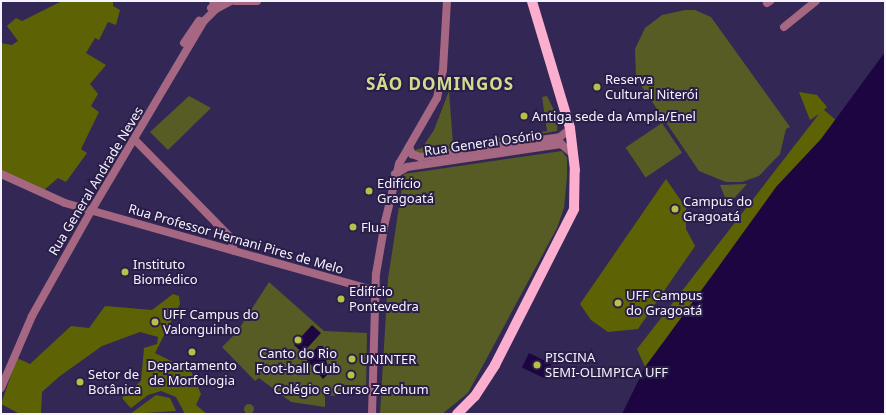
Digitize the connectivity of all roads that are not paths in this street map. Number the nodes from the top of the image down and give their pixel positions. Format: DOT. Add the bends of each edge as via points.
graph roads {
  1 [pos="213,1"];
  2 [pos="231,1"];
  3 [pos="235,1"];
  4 [pos="257,1"];
  5 [pos="447,1"];
  6 [pos="532,1"];
  7 [pos="816,1"];
  8 [pos="784,27"];
  9 [pos="184,43"];
  10 [pos="570,129"];
  11 [pos="135,140"];
  12 [pos="409,147"];
  13 [pos="574,154"];
  14 [pos="1,174"];
  15 [pos="394,175"];
  16 [pos="91,211"];
  17 [pos="234,251"];
  18 [pos="376,291"];
  19 [pos="1,388"];
  20 [pos="372,414"];
  21 [pos="457,414"];
  1 -- 9 [label="street" via="218,2 203,16"];
  2 -- 11 [label="street, Rua General Andrade Neves" via="216,9 204,21"];
  3 -- 4 [label="street"];
  5 -- 12 [label="street" via="440,87 429,116"];
  6 -- 10 [label="main road"];
  7 -- 8 [label="street"];
  10 -- 12 [label="street, Rua General Osório" via="557,137 420,157 412,154"];
  10 -- 13 [label="main road"];
  11 -- 16 [label="street, Rua General Andrade Neves"];
  11 -- 17 [label="street" via="231,238"];
  12 -- 15 [label="street"];
  13 -- 15 [label="street, Rua General Osório" via="561,144 407,167"];
  13 -- 21 [label="main road" via="575,204 568,226 490,374"];
  14 -- 16 [label="street, Rua Professor Hernani Pires de Melo" via="37,193"];
  15 -- 18 [label="street"];
  16 -- 17 [label="street, Rua Professor Hernani Pires de Melo"];
  16 -- 19 [label="street, Rua General Andrade Neves" via="32,316"];
  17 -- 18 [label="street, Rua Professor Hernani Pires de Melo"];
  18 -- 20 [label="street"];
}
